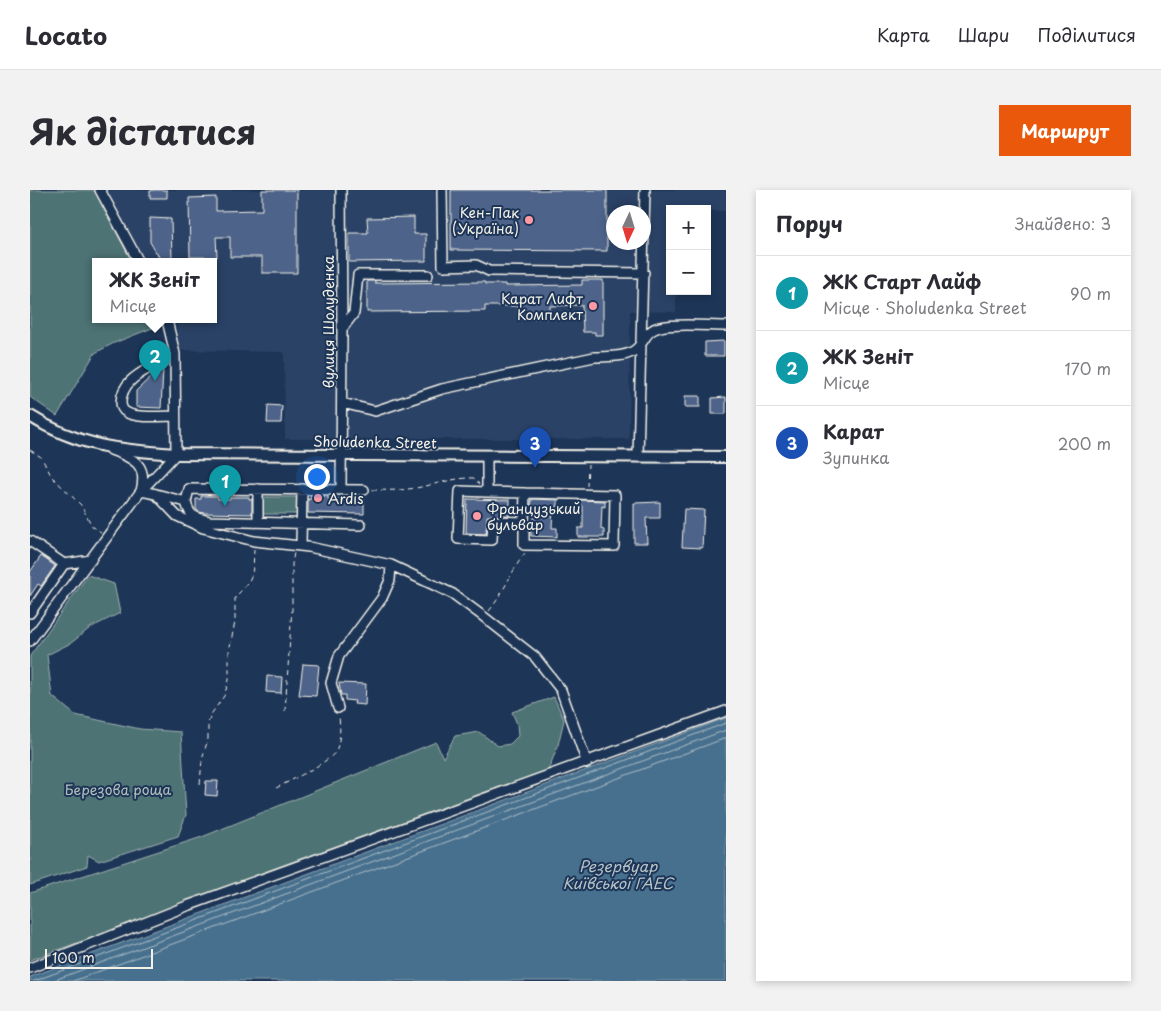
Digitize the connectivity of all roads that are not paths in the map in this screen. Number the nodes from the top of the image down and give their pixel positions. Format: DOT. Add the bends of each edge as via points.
graph roads {
  1 [pos="100,190"];
  2 [pos="341,190"];
  3 [pos="442,190"];
  4 [pos="646,190"];
  5 [pos="138,258"];
  6 [pos="644,272"];
  7 [pos="428,275"];
  8 [pos="168,323"];
  9 [pos="726,326"];
  10 [pos="342,329"];
  11 [pos="642,343"];
  12 [pos="159,362"];
  13 [pos="342,403"];
  14 [pos="30,416"];
  15 [pos="176,416"];
  16 [pos="97,446"];
  17 [pos="176,454"];
  18 [pos="341,455"];
  19 [pos="487,456"];
  20 [pos="726,457"];
  21 [pos="638,458"];
  22 [pos="258,489"];
  23 [pos="302,489"];
  24 [pos="341,490"];
  25 [pos="364,490"];
  26 [pos="140,491"];
  27 [pos="487,492"];
  28 [pos="526,493"];
  29 [pos="156,494"];
  30 [pos="186,502"];
  31 [pos="258,522"];
  32 [pos="524,522"];
  33 [pos="302,524"];
  34 [pos="361,525"];
  35 [pos="30,541"];
  36 [pos="298,545"];
  37 [pos="91,560"];
  38 [pos="64,564"];
  39 [pos="391,565"];
  40 [pos="30,613"];
  41 [pos="30,641"];
  42 [pos="338,708"];
  43 [pos="726,711"];
  44 [pos="587,763"];
  45 [pos="30,968"];
  1 -- 5 [label="street"];
  2 -- 10 [label="street, вулиця Шолуденка"];
  3 -- 6 [label="street" via="443,266 476,265 489,271"];
  4 -- 6 [label="street"];
  6 -- 11 [label="street"];
  7 -- 10 [label="street" via="358,275 354,313"];
  8 -- 15 [label="street" via="175,354"];
  9 -- 11 [label="street" via="660,327 649,332"];
  10 -- 13 [label="street, вулиця Шолуденка"];
  11 -- 13 [label="street" via="633,352 618,356 594,357 442,388 375,411"];
  11 -- 21 [label="street"];
  12 -- 15 [label="street" via="129,381 122,395 121,407 136,416"];
  13 -- 18 [label="street, вулиця Шолуденка"];
  14 -- 16 [label="main road, Sholudenka Street" via="71,438"];
  15 -- 17 [label="street"];
  16 -- 17 [label="main road, Sholudenka Street"];
  16 -- 26 [label="street" via="128,456 137,463 143,481"];
  17 -- 18 [label="main road, Sholudenka Street"];
  17 -- 26 [label="street"];
  18 -- 19 [label="main road, Sholudenka Street"];
  18 -- 24 [label="street, вулиця Шолуденка"];
  19 -- 21 [label="main road, Sholudenka Street"];
  19 -- 27 [label="street"];
  20 -- 21 [label="main road, Sholudenka Street"];
  22 -- 23 [label="street"];
  22 -- 30 [label="street" via="190,489"];
  22 -- 31 [label="street"];
  23 -- 24 [label="street"];
  23 -- 33 [label="street"];
  24 -- 25 [label="street"];
  26 -- 29 [label="street"];
  26 -- 37 [label="street"];
  27 -- 28 [label="street"];
  27 -- 32 [label="street" via="460,491 458,539 492,540 493,521"];
  28 -- 32 [label="street"];
  28 -- 32 [label="street" via="615,495 614,546 524,544"];
  29 -- 30 [label="street"];
  29 -- 36 [label="street" via="177,516 203,528 254,541"];
  30 -- 31 [label="street" via="189,513 209,521"];
  31 -- 33 [label="street"];
  33 -- 34 [label="street"];
  33 -- 36 [label="street"];
  35 -- 38 [label="street"];
  36 -- 39 [label="street"];
  37 -- 38 [label="street"];
  37 -- 41 [label="street"];
  38 -- 40 [label="street"];
  39 -- 42 [label="street" via="390,580 382,598 338,656 331,683"];
  39 -- 44 [label="street" via="453,594 535,658 561,690"];
  43 -- 44 [label="street"];
  44 -- 45 [label="street" via="187,906"];
}
